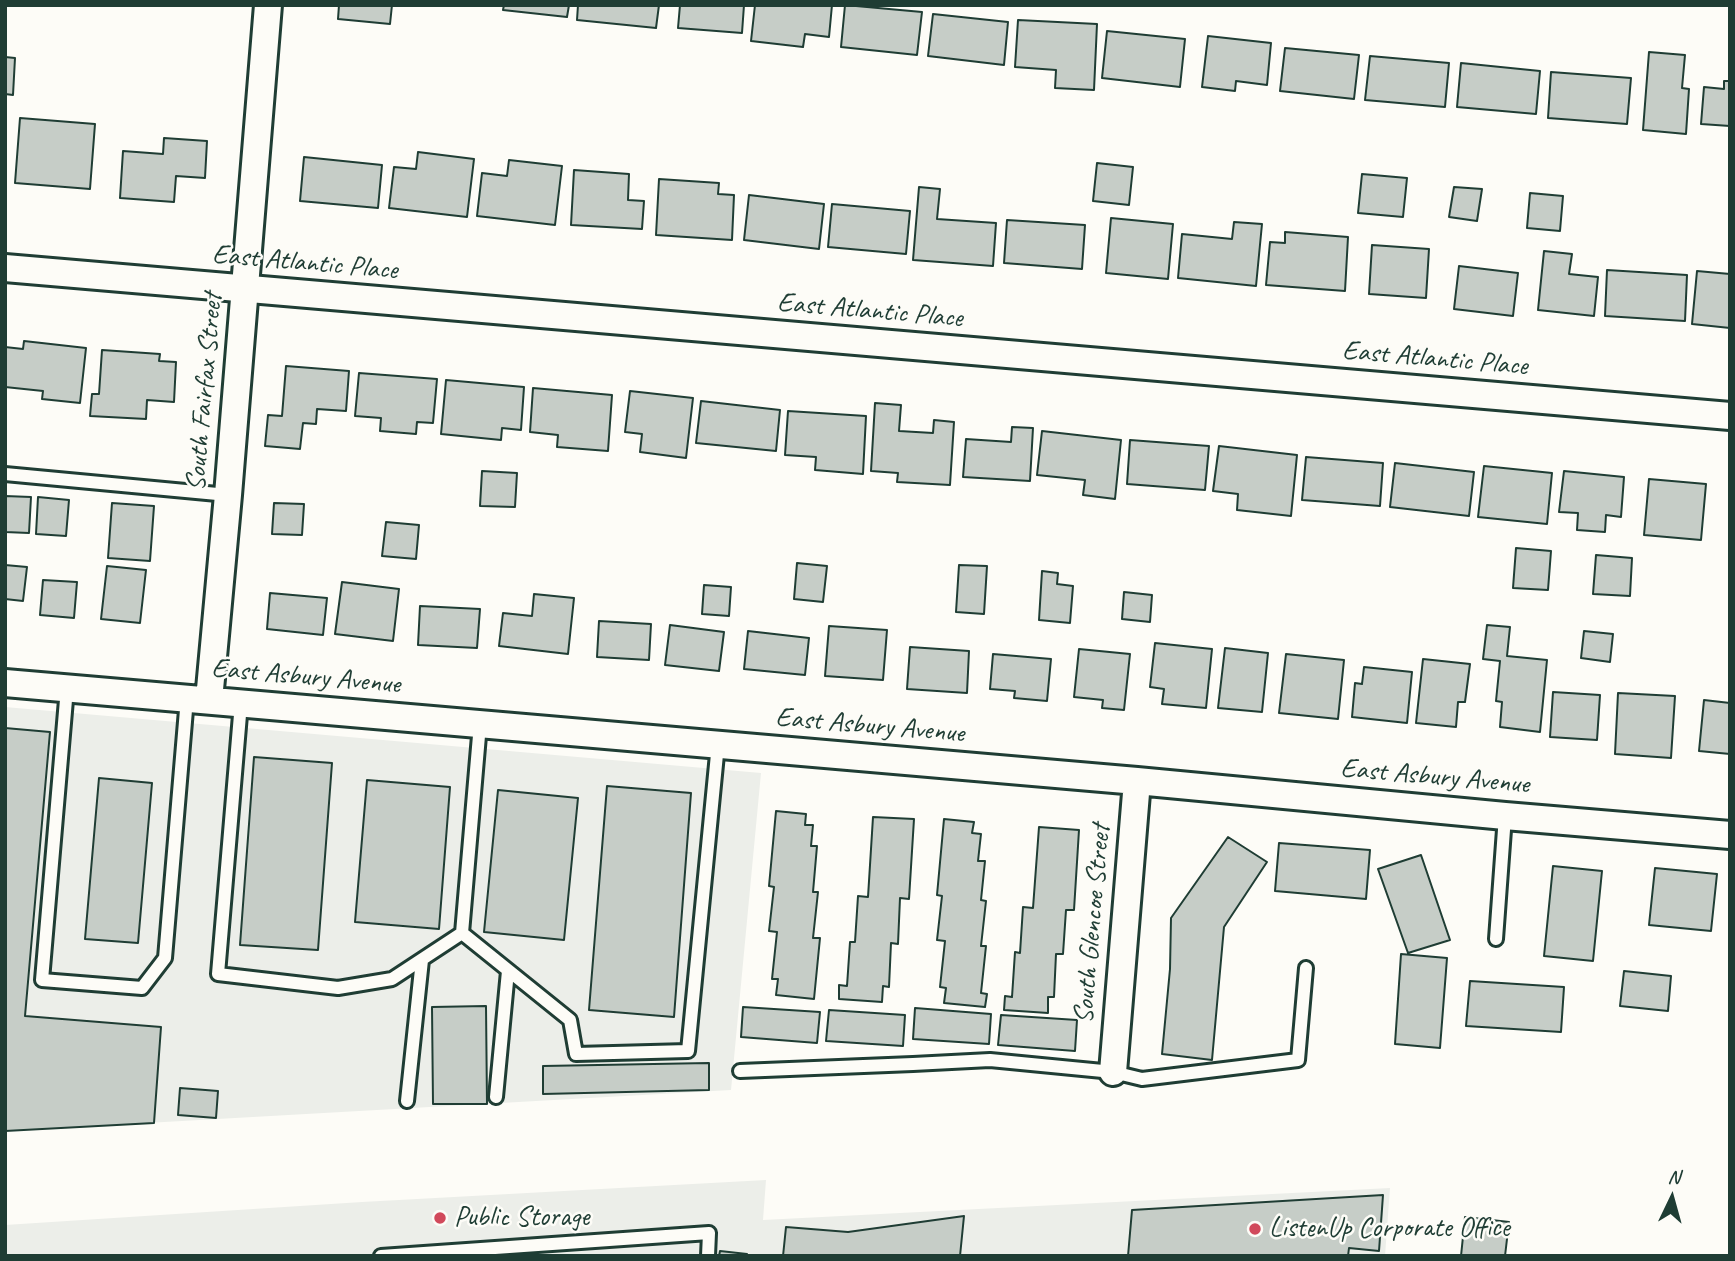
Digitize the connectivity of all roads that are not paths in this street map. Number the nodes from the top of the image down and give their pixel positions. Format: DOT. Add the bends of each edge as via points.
graph roads {
  1 [pos="268,5"];
  2 [pos="5,268"];
  3 [pos="245,290"];
  4 [pos="1730,416"];
  5 [pos="5,474"];
  6 [pos="228,495"];
  7 [pos="5,682"];
  8 [pos="66,688"];
  9 [pos="198,699"];
  10 [pos="241,703"];
  11 [pos="480,724"];
  12 [pos="718,744"];
  13 [pos="1136,780"];
  14 [pos="1506,816"];
  15 [pos="1730,835"];
  16 [pos="462,933"];
  17 [pos="1496,939"];
  18 [pos="422,960"];
  19 [pos="1306,968"];
  20 [pos="508,971"];
  21 [pos="740,1071"];
  22 [pos="1113,1072"];
  23 [pos="496,1097"];
  24 [pos="407,1101"];
  25 [pos="380,1256"];
  26 [pos="708,1256"];
  1 -- 3 [label="street, South Fairfax Street"];
  2 -- 3 [label="street, East Atlantic Place"];
  3 -- 4 [label="street, East Atlantic Place"];
  3 -- 6 [label="street, South Fairfax Street"];
  5 -- 6 [label="lane"];
  6 -- 9 [label="street, South Fairfax Street"];
  7 -- 8 [label="street, East Asbury Avenue"];
  8 -- 9 [label="street, East Asbury Avenue"];
  8 -- 9 [label="lane" via="42,980 142,988 165,958"];
  9 -- 10 [label="street, East Asbury Avenue"];
  10 -- 11 [label="street, East Asbury Avenue"];
  10 -- 18 [label="lane" via="218,974 338,988 392,979"];
  11 -- 12 [label="street, East Asbury Avenue"];
  11 -- 16 [label="lane"];
  12 -- 13 [label="street, East Asbury Avenue"];
  12 -- 20 [label="lane" via="688,1051 576,1054 570,1020"];
  13 -- 14 [label="street, East Asbury Avenue"];
  13 -- 22 [label="street, South Glencoe Street"];
  14 -- 15 [label="street, East Asbury Avenue"];
  14 -- 17 [label="lane"];
  16 -- 18 [label="lane"];
  16 -- 20 [label="lane"];
  18 -- 24 [label="lane"];
  19 -- 22 [label="lane" via="1297,1060 1142,1079"];
  20 -- 23 [label="lane"];
  21 -- 22 [label="lane" via="990,1059"];
  25 -- 26 [label="lane" via="709,1233"];
}
